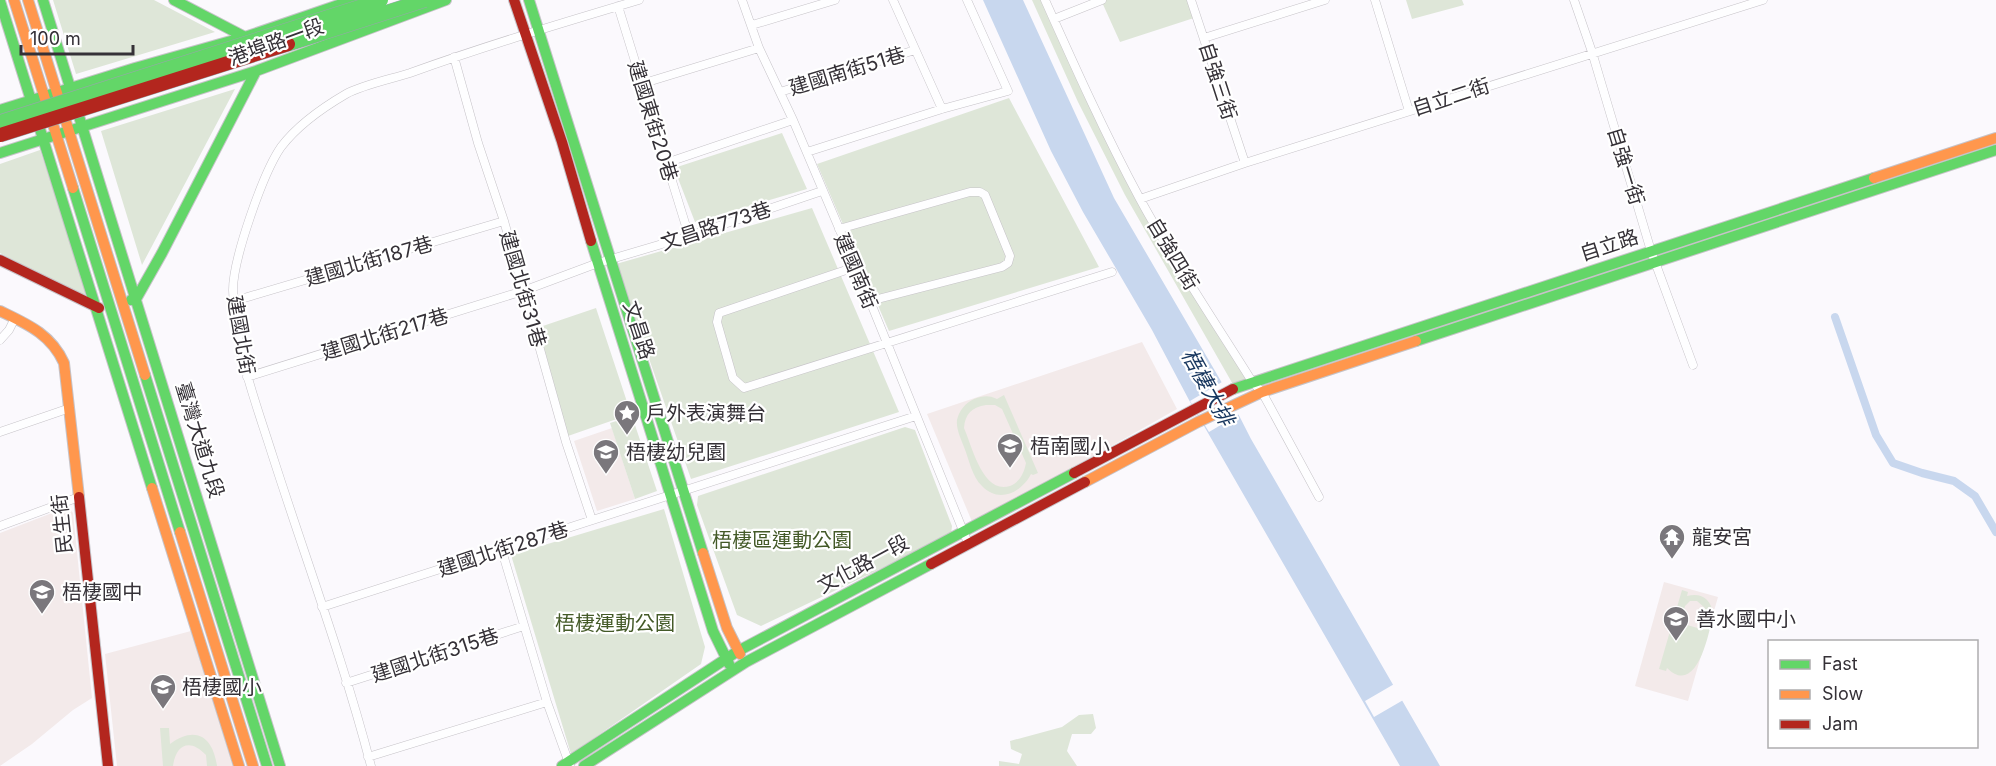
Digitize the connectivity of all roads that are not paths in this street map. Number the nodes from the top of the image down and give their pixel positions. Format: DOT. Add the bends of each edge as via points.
graph roads {
  1 [pos="14,0"];
  2 [pos="28,0"];
  3 [pos="43,0"];
  4 [pos="174,0"];
  5 [pos="353,0"];
  6 [pos="381,0"];
  7 [pos="425,0"];
  8 [pos="446,0"];
  9 [pos="514,0"];
  10 [pos="529,0"];
  11 [pos="639,0"];
  12 [pos="742,0"];
  13 [pos="835,0"];
  14 [pos="893,0"];
  15 [pos="967,0"];
  16 [pos="1045,0"];
  17 [pos="1102,0"];
  18 [pos="1191,0"];
  19 [pos="1325,0"];
  20 [pos="1374,0"];
  21 [pos="1574,0"];
  22 [pos="1763,0"];
  23 [pos="0,1"];
  24 [pos="618,6"];
  25 [pos="1054,19"];
  26 [pos="752,25"];
  27 [pos="534,32"];
  28 [pos="245,37"];
  29 [pos="1204,38"];
  30 [pos="759,48"];
  31 [pos="915,50"];
  32 [pos="1592,52"];
  33 [pos="454,57"];
  34 [pos="256,71"];
  35 [pos="641,84"];
  36 [pos="780,92"];
  37 [pos="51,94"];
  38 [pos="942,109"];
  39 [pos="0,110"];
  40 [pos="1408,111"];
  41 [pos="793,120"];
  42 [pos="0,122"];
  43 [pos="63,133"];
  44 [pos="0,135"];
  45 [pos="1996,138"];
  46 [pos="1996,150"];
  47 [pos="807,152"];
  48 [pos="0,153"];
  49 [pos="666,163"];
  50 [pos="1245,163"];
  51 [pos="822,191"];
  52 [pos="1140,199"];
  53 [pos="504,221"];
  54 [pos="839,229"];
  55 [pos="689,236"];
  56 [pos="1654,257"];
  57 [pos="0,260"];
  58 [pos="604,262"];
  59 [pos="855,267"];
  60 [pos="1112,272"];
  61 [pos="523,291"];
  62 [pos="234,300"];
  63 [pos="870,301"];
  64 [pos="117,304"];
  65 [pos="0,311"];
  66 [pos="15,318"];
  67 [pos="0,340"];
  68 [pos="885,342"];
  69 [pos="1693,365"];
  70 [pos="247,377"];
  71 [pos="1258,387"];
  72 [pos="70,408"];
  73 [pos="916,416"];
  74 [pos="1194,416"];
  75 [pos="0,432"];
  76 [pos="678,492"];
  77 [pos="79,497"];
  78 [pos="1318,497"];
  79 [pos="592,520"];
  80 [pos="0,526"];
  81 [pos="966,537"];
  82 [pos="502,550"];
  83 [pos="322,607"];
  84 [pos="524,626"];
  85 [pos="735,660"];
  86 [pos="346,683"];
  87 [pos="548,702"];
  88 [pos="370,762"];
  89 [pos="566,765"];
  90 [pos="108,766"];
  91 [pos="239,766"];
  92 [pos="253,766"];
  93 [pos="267,766"];
  94 [pos="280,766"];
  95 [pos="584,766"];
  1 -- 37 [label="main road"];
  2 -- 37 [label="main road"];
  3 -- 37 [label="main road"];
  4 -- 28 [label="main road"];
  5 -- 28 [label="main road, 港埠路一段"];
  6 -- 42 [label="main road, bridge"];
  7 -- 44 [label="main road, bridge"];
  8 -- 34 [label="main road, 港埠路一段"];
  9 -- 27 [label="main road, 文昌路"];
  10 -- 27 [label="main road, 文昌路"];
  11 -- 24 [label="street, 建國北街"];
  12 -- 26 [label="street, 建國南街"];
  13 -- 26 [label="street"];
  14 -- 31 [label="street"];
  15 -- 38 [label="street" via="1008,91"];
  16 -- 25 [label="street, 自強四街"];
  17 -- 25 [label="street"];
  18 -- 29 [label="street, 自強三街"];
  19 -- 29 [label="street"];
  20 -- 40 [label="street"];
  21 -- 32 [label="street, 自強一街"];
  22 -- 32 [label="street, 自立二街"];
  23 -- 37 [label="main road"];
  24 -- 27 [label="street, 建國北街"];
  24 -- 35 [label="street, 建國東街20巷"];
  25 -- 52 [label="street, 自強四街"];
  26 -- 30 [label="street, 建國南街"];
  27 -- 33 [label="street, 建國北街"];
  27 -- 58 [label="main road, 文昌路"];
  28 -- 37 [label="main road, 港埠路一段"];
  29 -- 50 [label="street, 自強三街"];
  30 -- 35 [label="street"];
  30 -- 36 [label="street, 建國南街"];
  31 -- 36 [label="street, 建國南街51巷"];
  31 -- 38 [label="street"];
  32 -- 40 [label="street, 自立二街"];
  32 -- 56 [label="street, 自強一街"];
  33 -- 53 [label="street, 建國北街31巷"];
  33 -- 62 [label="street, 建國北街" via="348,93 304,123 281,148 262,186 244,238 233,286"];
  34 -- 43 [label="main road, 港埠路一段"];
  34 -- 64 [label="main road" via="162,253"];
  35 -- 49 [label="street, 建國東街20巷"];
  36 -- 41 [label="street, 建國南街"];
  37 -- 39 [label="main road, 港埠路一段"];
  37 -- 43 [label="main road"];
  37 -- 43 [label="main road"];
  38 -- 47 [label="street"];
  40 -- 50 [label="street, 自立二街"];
  41 -- 47 [label="street, 建國南街"];
  41 -- 49 [label="street"];
  43 -- 48 [label="main road, 港埠路一段"];
  43 -- 64 [label="main road, 臺灣大道九段"];
  43 -- 64 [label="main road, 臺灣大道九段"];
  45 -- 56 [label="main road, 自立路"];
  46 -- 56 [label="main road, 自立路"];
  47 -- 51 [label="street, 建國南街"];
  49 -- 55 [label="street, 建國東街20巷"];
  50 -- 52 [label="street, 自立二街"];
  51 -- 54 [label="street, 建國南街"];
  51 -- 55 [label="street, 文昌路773巷"];
  52 -- 71 [label="street, 自強四街"];
  53 -- 61 [label="street, 建國北街31巷"];
  53 -- 62 [label="street, 建國北街187巷"];
  54 -- 59 [label="street, 建國南街"];
  54 -- 63 [label="street" via="970,192 985,195 1010,256 1008,263"];
  55 -- 58 [label="street, 文昌路773巷"];
  56 -- 69 [label="street, 自強一街"];
  56 -- 71 [label="main road, 自立路"];
  57 -- 64 [label="main road"];
  58 -- 61 [label="street, 文昌路773巷"];
  58 -- 76 [label="main road, 文昌路"];
  59 -- 63 [label="street, 建國南街"];
  59 -- 68 [label="street" via="719,313 717,322 733,378 744,388"];
  60 -- 68 [label="street"];
  61 -- 70 [label="street, 建國北街217巷"];
  61 -- 79 [label="street, 建國北街31巷"];
  62 -- 70 [label="street, 建國北街"];
  63 -- 68 [label="street, 建國南街"];
  64 -- 91 [label="main road, 臺灣大道九段"];
  64 -- 92 [label="main road, 臺灣大道九段"];
  64 -- 93 [label="main road, 臺灣大道九段"];
  64 -- 94 [label="main road, 臺灣大道九段"];
  65 -- 66 [label="main road, 民生街"];
  66 -- 67 [label="street"];
  66 -- 72 [label="main road, 民生街" via="46,335 60,352"];
  68 -- 73 [label="street, 建國南街"];
  70 -- 83 [label="street, 建國北街"];
  71 -- 74 [label="main road, 自立路"];
  71 -- 78 [label="street, 自強四街"];
  72 -- 75 [label="street"];
  72 -- 77 [label="main road, 民生街"];
  73 -- 76 [label="street, 建國北街287巷"];
  73 -- 81 [label="street, 建國南街"];
  74 -- 81 [label="main road, 文化路一段"];
  76 -- 79 [label="street, 建國北街287巷"];
  76 -- 85 [label="main road, 文昌路"];
  77 -- 80 [label="street"];
  77 -- 90 [label="main road, 民生街"];
  79 -- 82 [label="street, 建國北街287巷"];
  81 -- 85 [label="main road, 文化路一段"];
  82 -- 83 [label="street, 建國北街287巷"];
  82 -- 84 [label="street"];
  83 -- 86 [label="street, 建國北街"];
  84 -- 86 [label="street, 建國北街315巷"];
  84 -- 87 [label="street"];
  85 -- 89 [label="main road, 文化路一段"];
  85 -- 95 [label="main road, 文化路一段"];
  86 -- 88 [label="street, 建國北街"];
  87 -- 88 [label="street"];
  87 -- 89 [label="street"];
}
